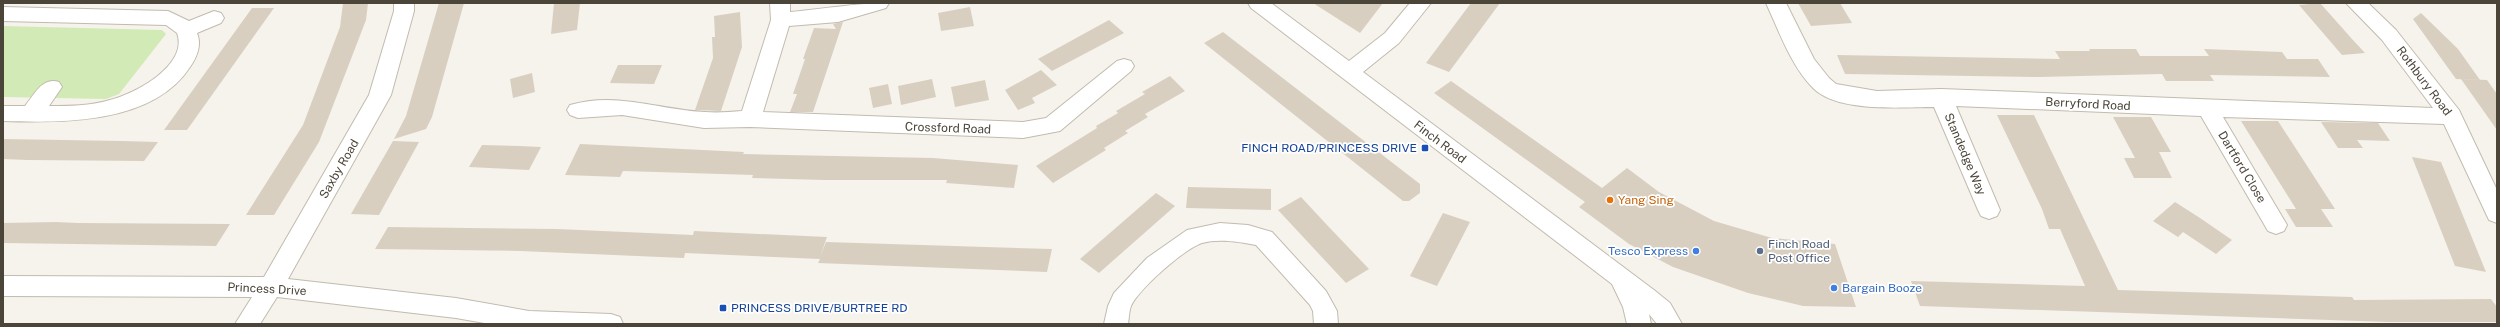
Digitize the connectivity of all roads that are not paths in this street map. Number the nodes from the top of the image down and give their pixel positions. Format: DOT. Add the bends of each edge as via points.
graph roads {
  1 [pos="404,3"];
  2 [pos="879,3"];
  3 [pos="1258,3"];
  4 [pos="1421,3"];
  5 [pos="1776,3"];
  6 [pos="2356,3"];
  7 [pos="84,9"];
  8 [pos="780,12"];
  9 [pos="3,14"];
  10 [pos="214,18"];
  11 [pos="186,30"];
  12 [pos="1124,66"];
  13 [pos="1348,73"];
  14 [pos="52,87"];
  15 [pos="1941,97"];
  16 [pos="578,110"];
  17 [pos="2208,110"];
  18 [pos="4,113"];
  19 [pos="31,114"];
  20 [pos="2451,116"];
  21 [pos="750,119"];
  22 [pos="1989,210"];
  23 [pos="2497,214"];
  24 [pos="2276,224"];
  25 [pos="1621,280"];
  26 [pos="3,286"];
  27 [pos="271,288"];
  28 [pos="521,323"];
  29 [pos="247,324"];
  30 [pos="610,324"];
  31 [pos="1116,324"];
  32 [pos="1326,324"];
  33 [pos="1639,324"];
  34 [pos="1670,324"];
  1 -- 27 [label="street, Saxby Road" via="404,11 380,95"];
  2 -- 8 [label="street" via="838,15"];
  3 -- 13 [label="street, Finch Road"];
  4 -- 13 [label="street" via="1392,38"];
  5 -- 15 [label="street, Berryford Road" via="1810,70 1827,89 1857,98"];
  6 -- 20 [label="street, Rothbury Road" via="2389,35"];
  7 -- 9 [label="street"];
  7 -- 11 [label="street" via="159,16 176,21"];
  8 -- 21 [label="street"];
  10 -- 11 [label="street"];
  11 -- 19 [label="street" via="189,36 188,51 180,66 138,107 85,114"];
  12 -- 21 [label="street, Crossford Road" via="1052,125 1023,130"];
  13 -- 25 [label="street, Finch Road"];
  14 -- 19 [label="street"];
  15 -- 17 [label="street, Berryford Road"];
  15 -- 22 [label="street, Standedge Way"];
  16 -- 21 [label="street, Crossford Road" via="622,107 704,120"];
  17 -- 20 [label="street, Berryford Road"];
  17 -- 24 [label="street, Dartford Close"];
  18 -- 19 [label="street"];
  20 -- 23 [label="street, Rothbury Road"];
  25 -- 33 [label="street, Finch Road" via="1635,307"];
  25 -- 34 [label="street, Finch Road" via="1656,306"];
  26 -- 27 [label="street, Princess Drive"];
  27 -- 28 [label="street, Princess Drive" via="456,308"];
  27 -- 29 [label="street, Saxby Road"];
  28 -- 30 [label="street, Princess Drive"];
  31 -- 32 [label="street" via="1121,302 1132,288 1180,244 1194,237 1212,233 1264,238 1318,298 1325,311"];
}
